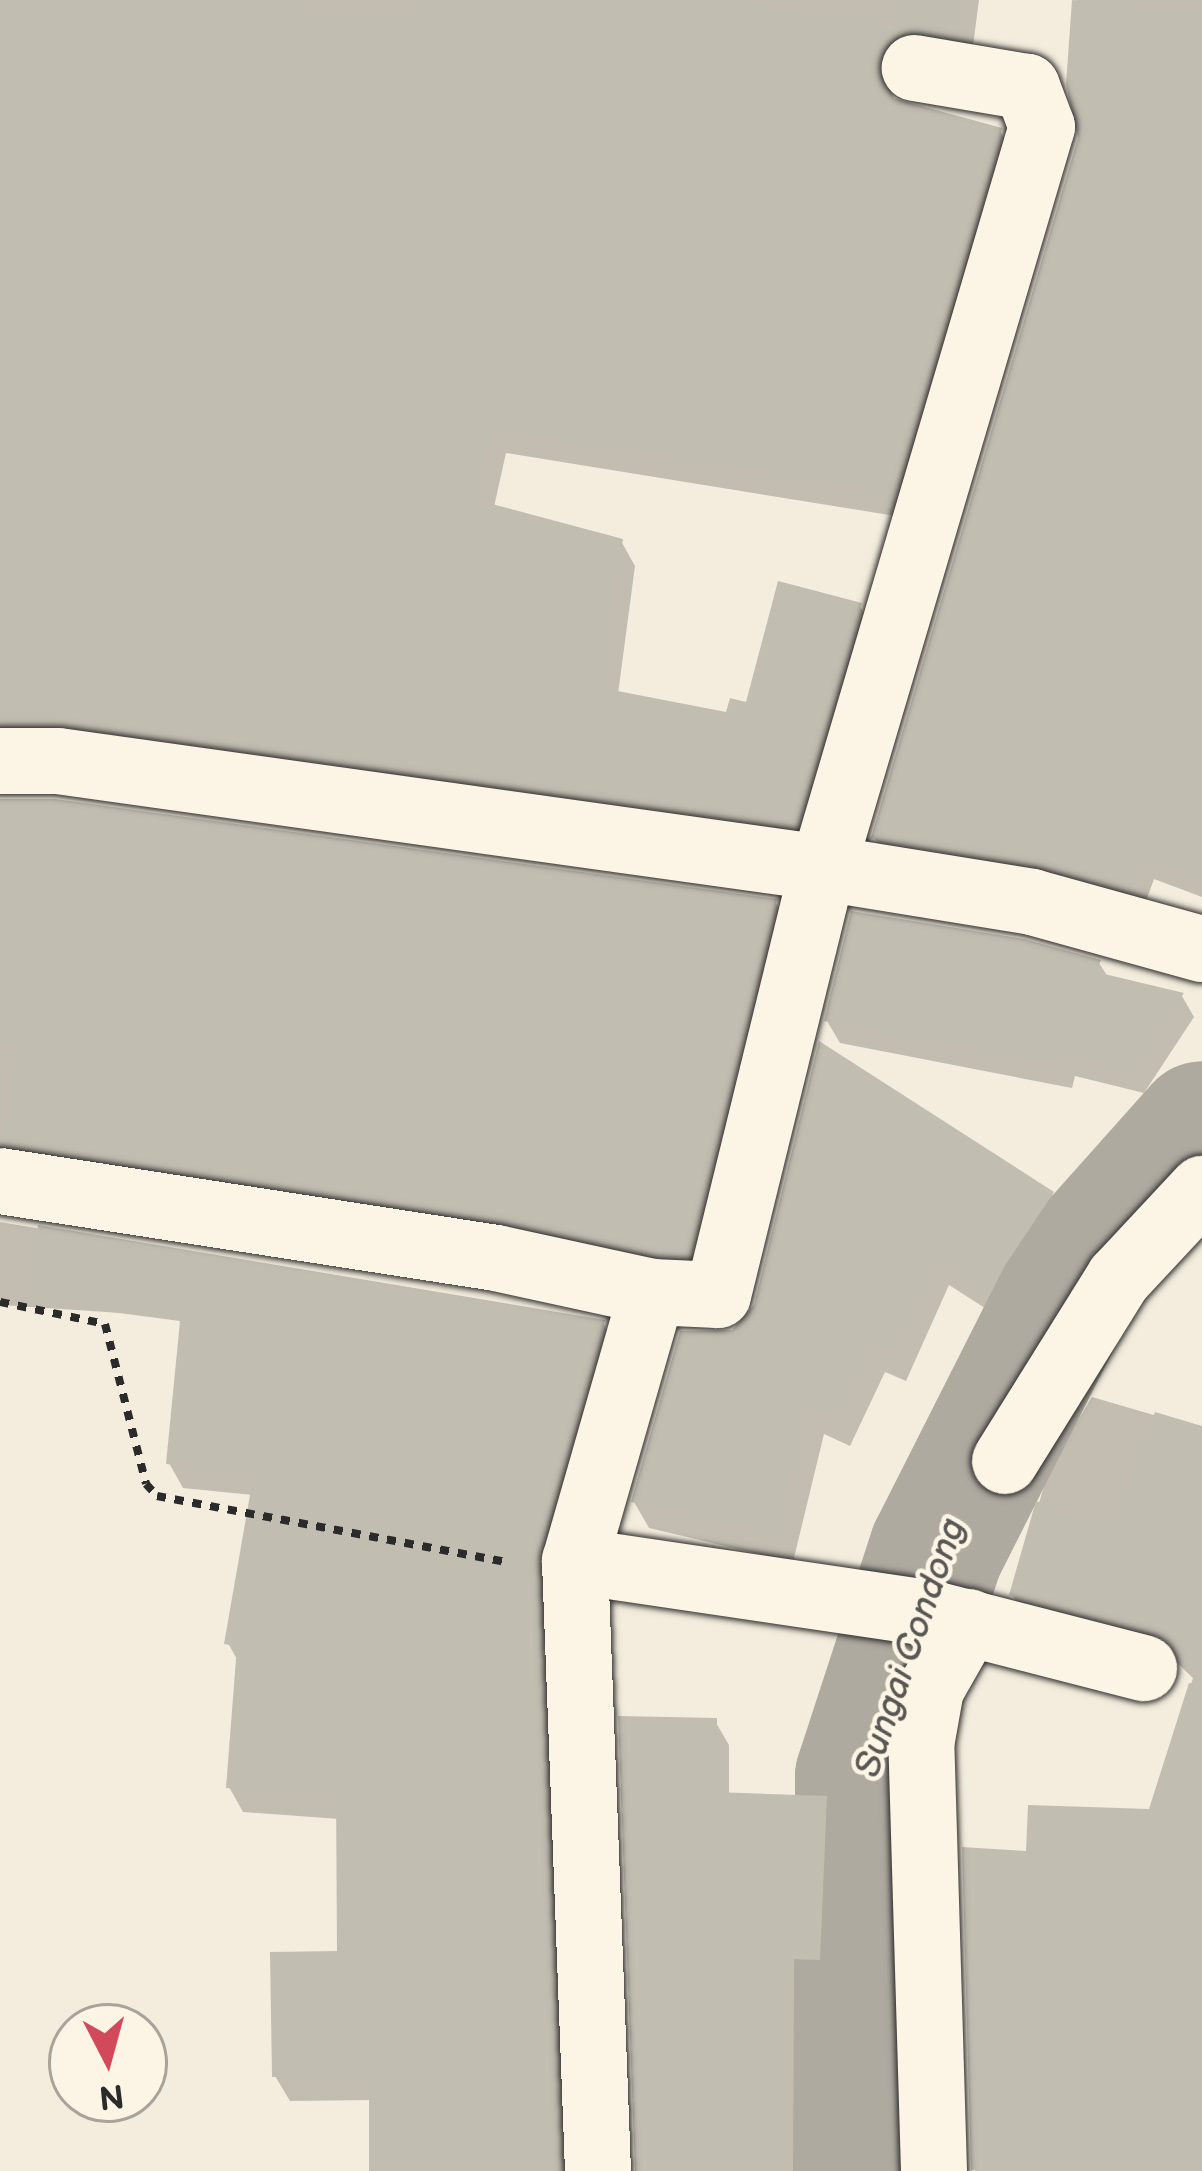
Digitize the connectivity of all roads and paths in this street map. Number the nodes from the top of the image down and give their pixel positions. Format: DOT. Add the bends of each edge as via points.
graph roads {
  1 [pos="915,68"];
  2 [pos="0,761"];
  3 [pos="824,868"];
  4 [pos="1202,949"];
  5 [pos="0,1181"];
  6 [pos="1202,1189"];
  7 [pos="652,1292"];
  8 [pos="0,1302"];
  9 [pos="1005,1461"];
  10 [pos="575,1561"];
  11 [pos="951,1618"];
  12 [pos="1144,1668"];
  13 [pos="598,2171"];
  14 [pos="934,2171"];
  1 -- 3 [label="street" via="1027,88 1042,127"];
  2 -- 3 [label="street" via="58,761"];
  3 -- 4 [label="street" via="1032,902"];
  3 -- 7 [label="street" via="723,1285 707,1300"];
  5 -- 7 [label="street" via="496,1258"];
  6 -- 9 [label="street" via="1119,1278"];
  7 -- 10 [label="street"];
  8 -- 10 [label="path" via="105,1324 146,1484 157,1496 490,1562"];
  10 -- 11 [label="street"];
  10 -- 13 [label="street"];
  11 -- 12 [label="street"];
  11 -- 14 [label="street" via="921,1744"];
}
